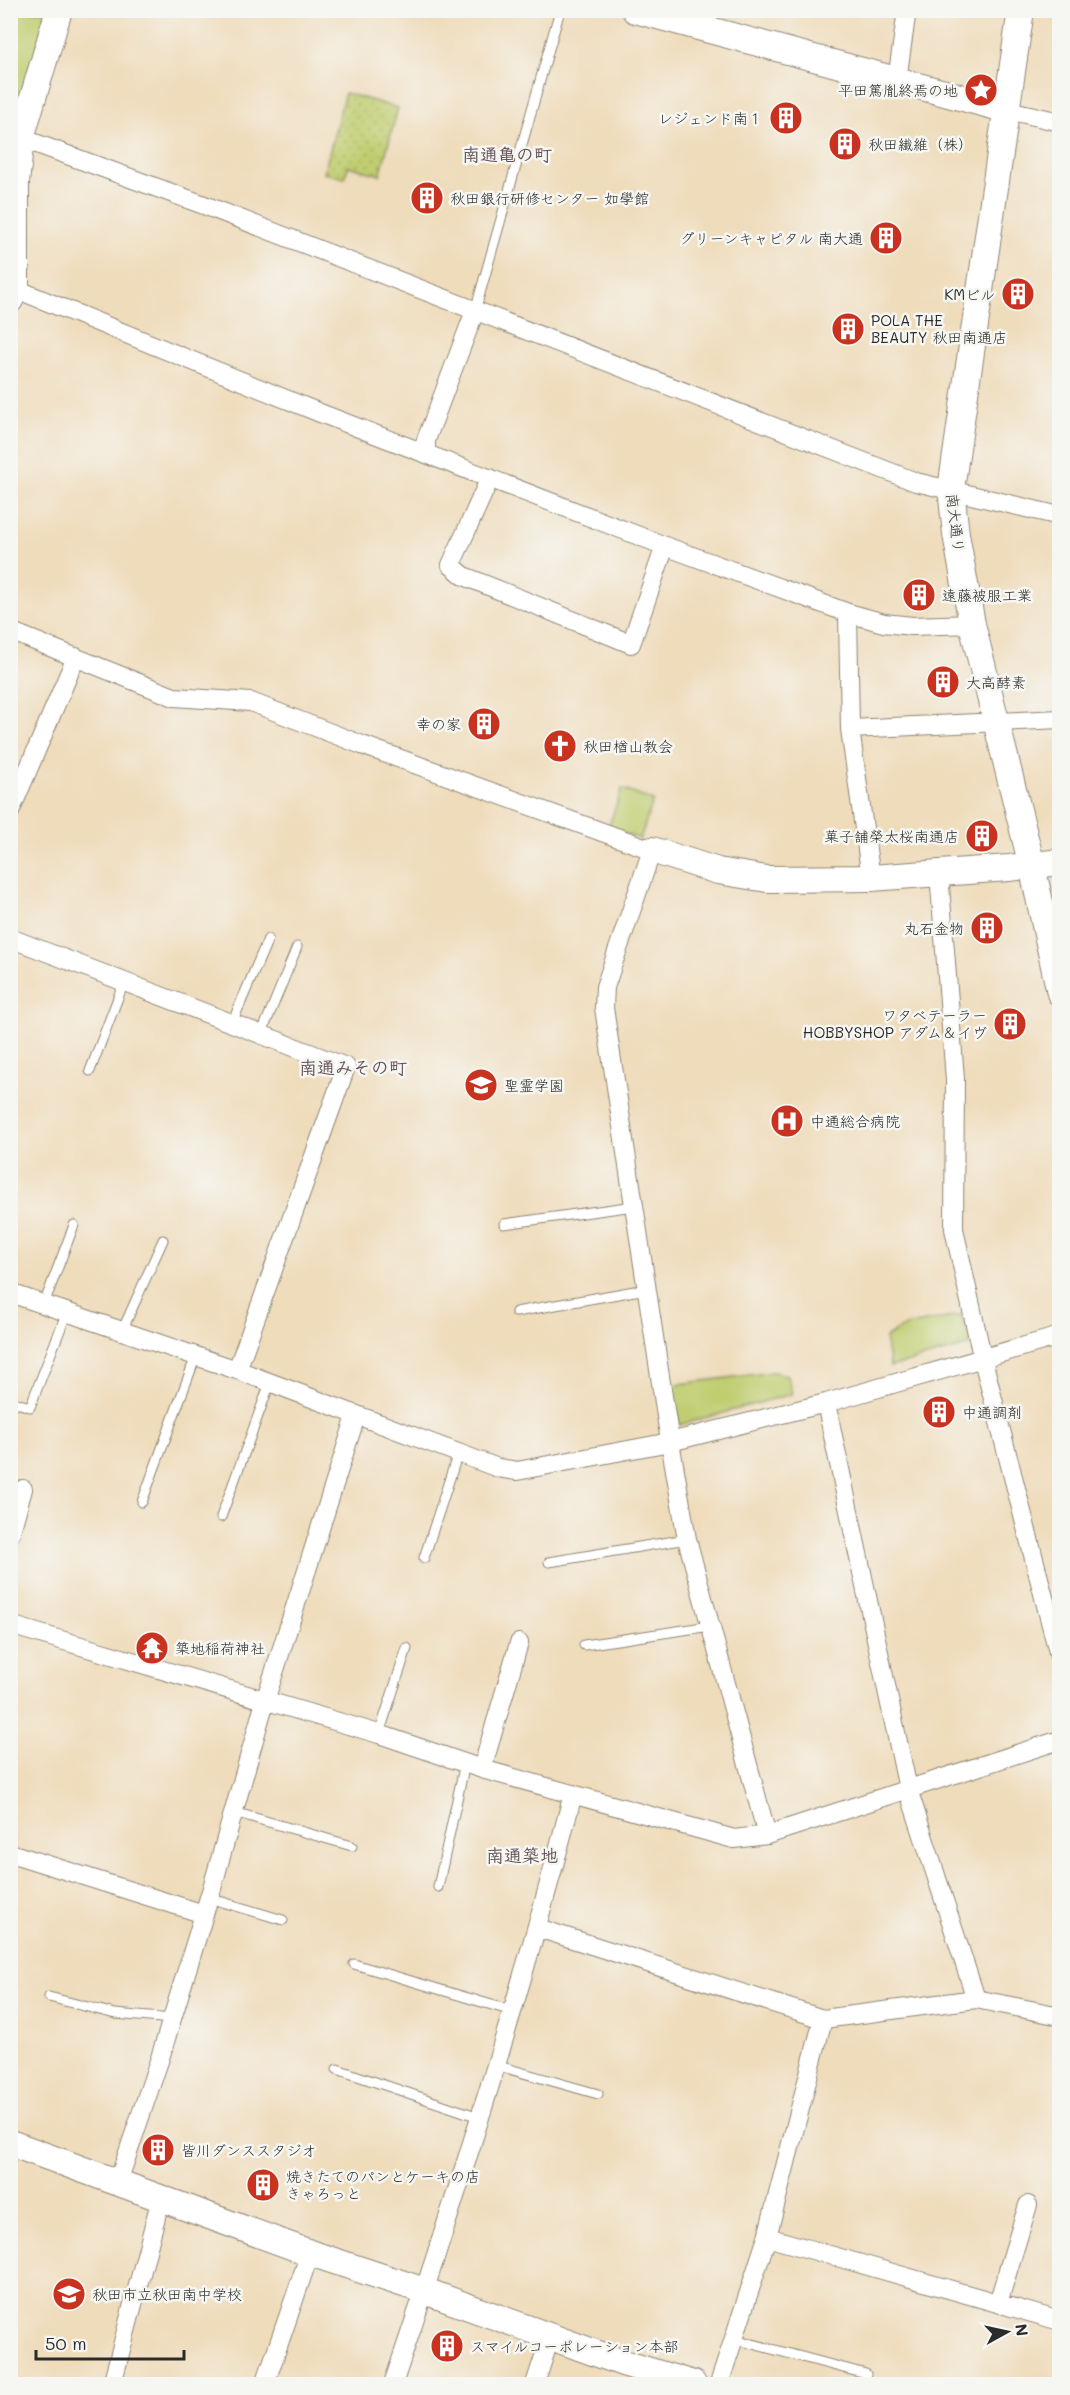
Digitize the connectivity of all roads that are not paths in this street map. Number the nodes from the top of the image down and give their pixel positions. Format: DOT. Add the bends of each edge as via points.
graph roads {
  1 [pos="59,10"];
  2 [pos="560,10"];
  3 [pos="635,10"];
  4 [pos="907,10"];
  5 [pos="1021,10"];
  6 [pos="897,80"];
  7 [pos="1008,110"];
  8 [pos="1059,123"];
  9 [pos="21,138"];
  10 [pos="13,295"];
  11 [pos="476,311"];
  12 [pos="426,452"];
  13 [pos="490,477"];
  14 [pos="951,489"];
  15 [pos="1059,516"];
  16 [pos="665,546"];
  17 [pos="848,613"];
  18 [pos="972,624"];
  19 [pos="10,631"];
  20 [pos="76,657"];
  21 [pos="1059,719"];
  22 [pos="997,722"];
  23 [pos="850,729"];
  24 [pos="10,812"];
  25 [pos="652,850"];
  26 [pos="1059,862"];
  27 [pos="1032,866"];
  28 [pos="939,873"];
  29 [pos="871,878"];
  30 [pos="10,938"];
  31 [pos="268,939"];
  32 [pos="297,947"];
  33 [pos="124,982"];
  34 [pos="1059,993"];
  35 [pos="232,1023"];
  36 [pos="261,1035"];
  37 [pos="90,1071"];
  38 [pos="634,1206"];
  39 [pos="504,1224"];
  40 [pos="74,1225"];
  41 [pos="164,1240"];
  42 [pos="646,1289"];
  43 [pos="10,1293"];
  44 [pos="44,1304"];
  45 [pos="67,1312"];
  46 [pos="516,1312"];
  47 [pos="122,1331"];
  48 [pos="1059,1336"];
  49 [pos="196,1356"];
  50 [pos="982,1356"];
  51 [pos="237,1370"];
  52 [pos="270,1383"];
  53 [pos="10,1401"];
  54 [pos="826,1403"];
  55 [pos="356,1416"];
  56 [pos="670,1442"];
  57 [pos="458,1453"];
  58 [pos="23,1489"];
  59 [pos="142,1502"];
  60 [pos="221,1517"];
  61 [pos="10,1535"];
  62 [pos="687,1539"];
  63 [pos="424,1558"];
  64 [pos="549,1562"];
  65 [pos="10,1625"];
  66 [pos="710,1626"];
  67 [pos="519,1643"];
  68 [pos="584,1645"];
  69 [pos="407,1648"];
  70 [pos="1059,1660"];
  71 [pos="265,1701"];
  72 [pos="379,1734"];
  73 [pos="1059,1740"];
  74 [pos="474,1766"];
  75 [pos="908,1789"];
  76 [pos="573,1794"];
  77 [pos="234,1812"];
  78 [pos="767,1835"];
  79 [pos="352,1846"];
  80 [pos="10,1853"];
  81 [pos="438,1887"];
  82 [pos="207,1906"];
  83 [pos="283,1920"];
  84 [pos="538,1928"];
  85 [pos="354,1964"];
  86 [pos="49,1997"];
  87 [pos="976,1999"];
  88 [pos="512,2011"];
  89 [pos="1059,2016"];
  90 [pos="172,2019"];
  91 [pos="823,2019"];
  92 [pos="495,2065"];
  93 [pos="337,2069"];
  94 [pos="598,2094"];
  95 [pos="479,2117"];
  96 [pos="10,2143"];
  97 [pos="118,2182"];
  98 [pos="161,2198"];
  99 [pos="1028,2205"];
  100 [pos="767,2237"];
  101 [pos="310,2253"];
  102 [pos="425,2291"];
  103 [pos="998,2303"];
  104 [pos="1059,2320"];
  105 [pos="550,2338"];
  106 [pos="734,2339"];
  107 [pos="866,2374"];
  108 [pos="112,2385"];
  109 [pos="265,2385"];
  110 [pos="393,2385"];
  111 [pos="535,2385"];
  112 [pos="693,2385"];
  113 [pos="719,2385"];
  1 -- 9 [label="street"];
  2 -- 11 [label="lane"];
  3 -- 6 [label="street"];
  4 -- 6 [label="street"];
  5 -- 7 [label="street, 南大通り"];
  6 -- 7 [label="street"];
  7 -- 8 [label="street"];
  7 -- 14 [label="street, 南大通り"];
  9 -- 10 [label="street"];
  9 -- 11 [label="street"];
  10 -- 12 [label="street"];
  11 -- 12 [label="street" via="426,440"];
  11 -- 14 [label="street" via="916,482"];
  12 -- 13 [label="street"];
  13 -- 16 [label="street"];
  13 -- 16 [label="street" via="451,565 464,576 631,644"];
  14 -- 15 [label="street"];
  14 -- 18 [label="street, 南大通り"];
  16 -- 17 [label="street"];
  17 -- 18 [label="street" via="912,626"];
  17 -- 23 [label="street"];
  18 -- 22 [label="street, 南大通り"];
  19 -- 20 [label="street"];
  20 -- 24 [label="street"];
  20 -- 25 [label="street" via="174,697 251,702"];
  21 -- 22 [label="street"];
  22 -- 23 [label="street"];
  22 -- 27 [label="street, 南大通り"];
  23 -- 29 [label="street"];
  25 -- 29 [label="street" via="718,871 767,879"];
  25 -- 38 [label="street" via="605,987 604,1008"];
  26 -- 27 [label="street"];
  27 -- 28 [label="street"];
  27 -- 34 [label="street, 南大通り"];
  28 -- 29 [label="street"];
  28 -- 50 [label="street" via="955,1079 954,1229"];
  30 -- 33 [label="street"];
  31 -- 35 [label="lane"];
  32 -- 36 [label="lane"];
  33 -- 35 [label="street"];
  33 -- 37 [label="lane"];
  35 -- 36 [label="street"];
  36 -- 51 [label="street" via="346,1067"];
  38 -- 39 [label="lane"];
  38 -- 42 [label="street"];
  40 -- 44 [label="lane"];
  41 -- 47 [label="lane"];
  42 -- 46 [label="lane"];
  42 -- 56 [label="street"];
  43 -- 44 [label="street"];
  44 -- 45 [label="street"];
  45 -- 47 [label="street"];
  45 -- 53 [label="lane" via="30,1407"];
  47 -- 49 [label="street"];
  48 -- 50 [label="street"];
  49 -- 51 [label="street"];
  49 -- 59 [label="lane"];
  50 -- 54 [label="street"];
  50 -- 70 [label="street"];
  51 -- 52 [label="street"];
  52 -- 55 [label="street"];
  52 -- 60 [label="lane"];
  54 -- 56 [label="street"];
  54 -- 75 [label="street"];
  55 -- 57 [label="street"];
  55 -- 71 [label="street"];
  56 -- 57 [label="street" via="517,1472"];
  56 -- 62 [label="street"];
  57 -- 63 [label="lane"];
  58 -- 61 [label="street"];
  62 -- 64 [label="lane"];
  62 -- 66 [label="street"];
  65 -- 71 [label="street"];
  66 -- 68 [label="lane"];
  66 -- 78 [label="street"];
  67 -- 74 [label="street"];
  69 -- 72 [label="lane"];
  71 -- 72 [label="street"];
  71 -- 77 [label="street"];
  72 -- 74 [label="street"];
  73 -- 75 [label="street"];
  74 -- 76 [label="street"];
  74 -- 81 [label="lane"];
  75 -- 78 [label="street"];
  75 -- 87 [label="street"];
  76 -- 78 [label="street" via="734,1839"];
  76 -- 84 [label="street"];
  77 -- 79 [label="lane"];
  77 -- 82 [label="street"];
  80 -- 82 [label="street"];
  82 -- 83 [label="lane"];
  82 -- 90 [label="street"];
  84 -- 88 [label="street"];
  84 -- 91 [label="street"];
  85 -- 88 [label="lane"];
  86 -- 90 [label="lane" via="115,2014"];
  87 -- 89 [label="street"];
  87 -- 91 [label="street"];
  88 -- 92 [label="street"];
  90 -- 97 [label="street"];
  91 -- 100 [label="street"];
  92 -- 94 [label="lane"];
  92 -- 95 [label="street"];
  93 -- 95 [label="lane"];
  95 -- 102 [label="street"];
  96 -- 97 [label="street"];
  97 -- 98 [label="street"];
  98 -- 101 [label="street"];
  98 -- 108 [label="street"];
  99 -- 103 [label="street"];
  100 -- 103 [label="street"];
  100 -- 106 [label="street"];
  101 -- 102 [label="street"];
  101 -- 109 [label="street"];
  102 -- 105 [label="street"];
  102 -- 110 [label="street"];
  103 -- 104 [label="street"];
  105 -- 111 [label="street"];
  105 -- 112 [label="street"];
  106 -- 107 [label="lane"];
  106 -- 113 [label="street"];
}
